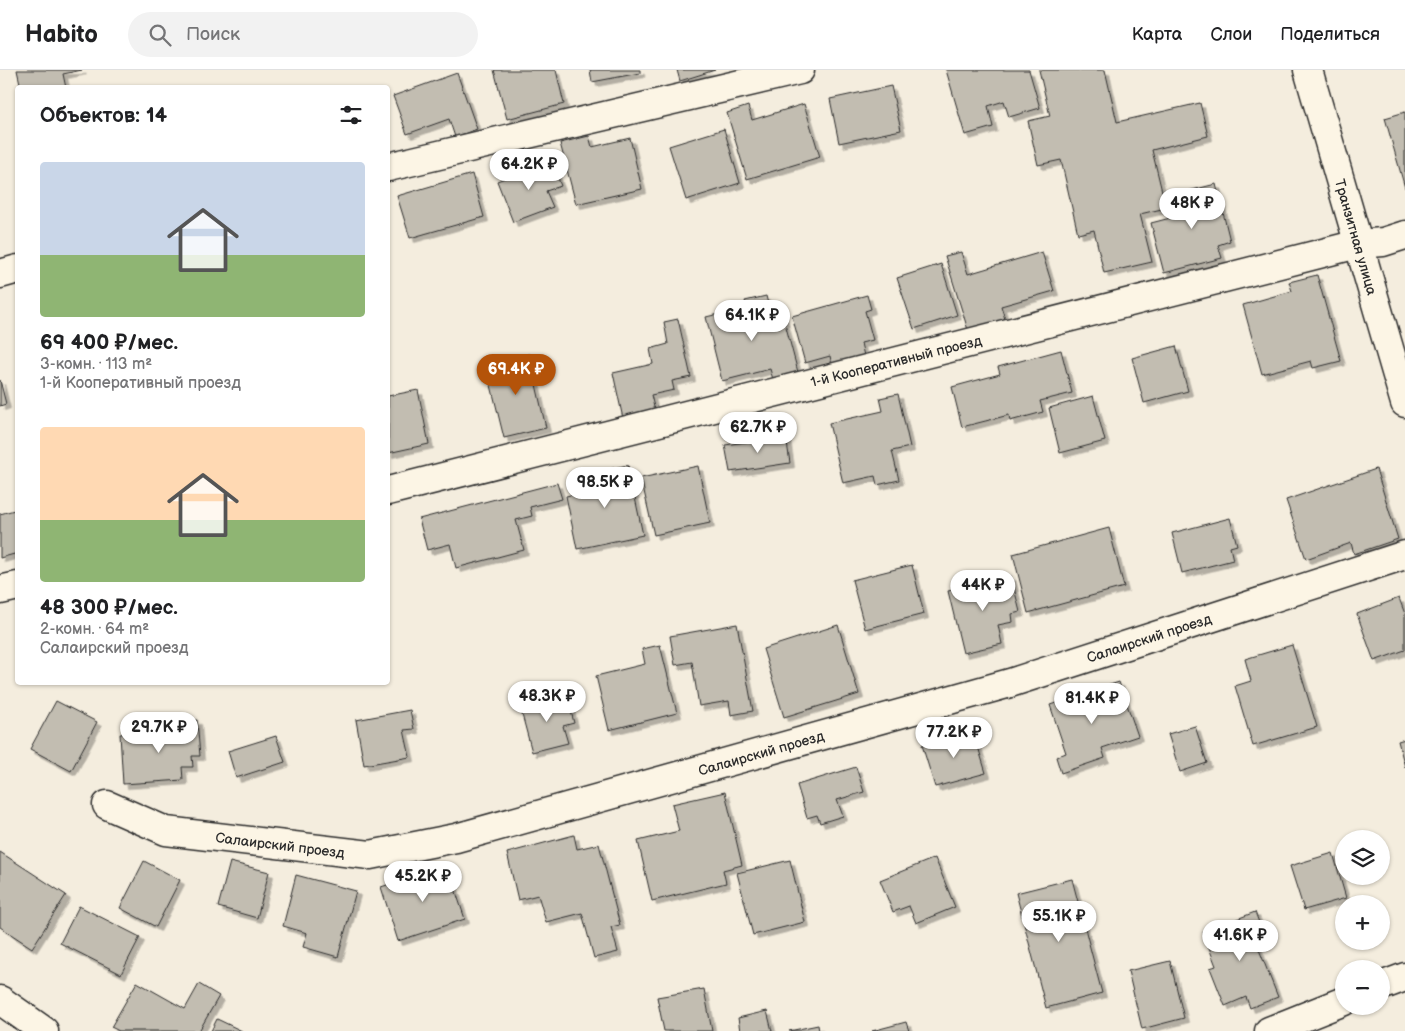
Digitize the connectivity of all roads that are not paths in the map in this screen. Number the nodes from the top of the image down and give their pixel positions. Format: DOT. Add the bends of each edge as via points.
graph roads {
  1 [pos="800,70"];
  2 [pos="1308,70"];
  3 [pos="390,167"];
  4 [pos="1405,236"];
  5 [pos="1358,244"];
  6 [pos="15,269"];
  7 [pos="0,274"];
  8 [pos="1405,403"];
  9 [pos="390,490"];
  10 [pos="1405,555"];
  11 [pos="15,587"];
  12 [pos="0,590"];
  13 [pos="106,805"];
  14 [pos="1405,977"];
  15 [pos="1390,983"];
  16 [pos="0,1000"];
  17 [pos="1335,1005"];
  18 [pos="44,1031"];
  19 [pos="1269,1031"];
  1 -- 3 [label="street"];
  2 -- 5 [label="street, Транзитная улица"];
  4 -- 5 [label="street, 1-й Кооперативный проезд"];
  5 -- 8 [label="street, Транзитная улица"];
  5 -- 9 [label="street, 1-й Кооперативный проезд"];
  6 -- 7 [label="street"];
  10 -- 13 [label="street, Салаирский проезд" via="1010,683 456,838 370,855 166,831"];
  11 -- 12 [label="street"];
  14 -- 15 [label="street"];
  16 -- 18 [label="street"];
  17 -- 19 [label="street"];
}
